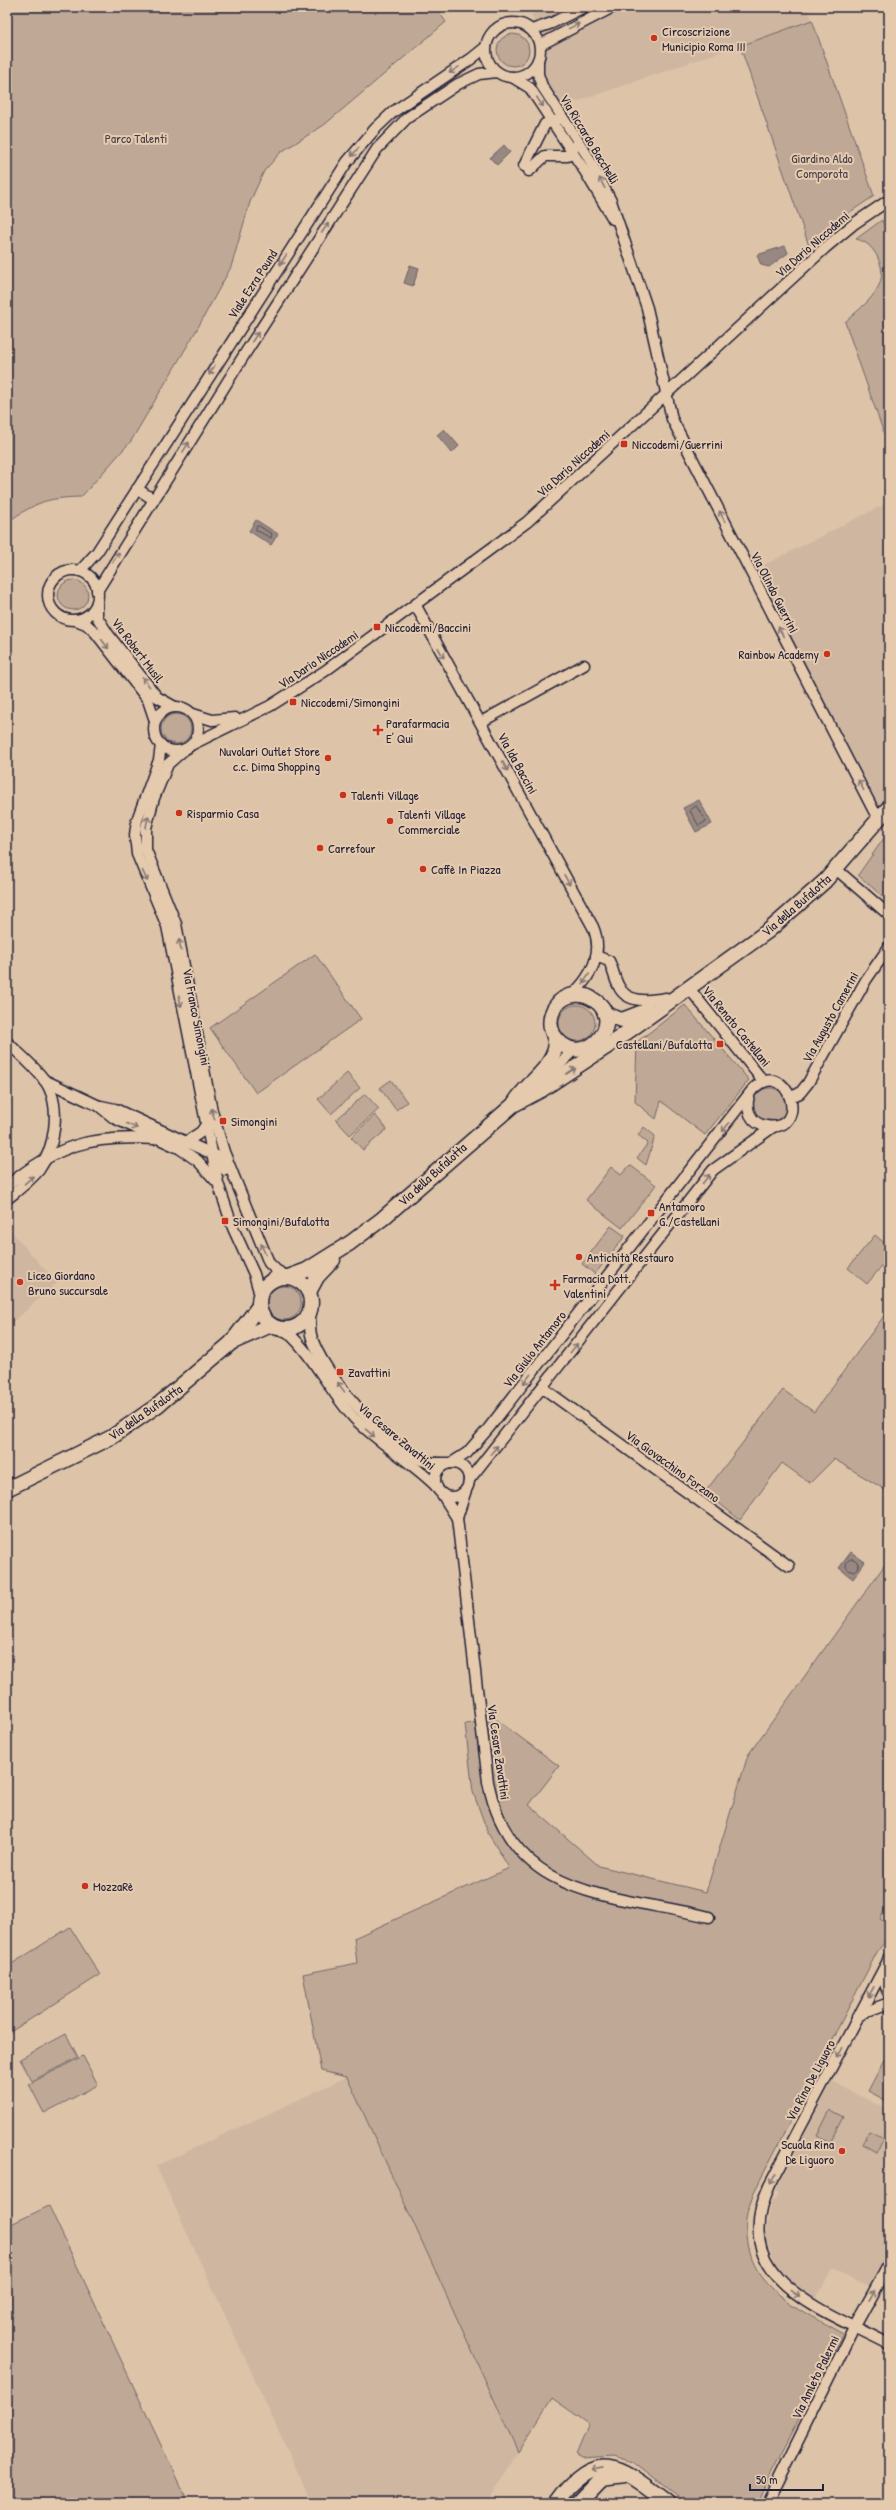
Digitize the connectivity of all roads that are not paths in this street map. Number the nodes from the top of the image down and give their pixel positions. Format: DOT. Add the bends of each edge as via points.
graph roads {
  1 [pos="584,7"];
  2 [pos="613,7"];
  3 [pos="532,30"];
  4 [pos="540,45"];
  5 [pos="486,47"];
  6 [pos="538,60"];
  7 [pos="497,72"];
  8 [pos="512,77"];
  9 [pos="552,120"];
  10 [pos="564,120"];
  11 [pos="578,140"];
  12 [pos="572,151"];
  13 [pos="889,200"];
  14 [pos="621,232"];
  15 [pos="230,342"];
  16 [pos="246,352"];
  17 [pos="667,395"];
  18 [pos="138,489"];
  19 [pos="153,499"];
  20 [pos="80,571"];
  21 [pos="97,595"];
  22 [pos="416,606"];
  23 [pos="76,620"];
  24 [pos="584,665"];
  25 [pos="175,707"];
  26 [pos="193,714"];
  27 [pos="251,715"];
  28 [pos="155,721"];
  29 [pos="481,722"];
  30 [pos="161,745"];
  31 [pos="189,746"];
  32 [pos="889,807"];
  33 [pos="878,819"];
  34 [pos="836,869"];
  35 [pos="889,915"];
  36 [pos="889,947"];
  37 [pos="596,956"];
  38 [pos="688,987"];
  39 [pos="572,995"];
  40 [pos="666,998"];
  41 [pos="605,1014"];
  42 [pos="637,1026"];
  43 [pos="553,1034"];
  44 [pos="599,1041"];
  45 [pos="7,1042"];
  46 [pos="574,1049"];
  47 [pos="44,1080"];
  48 [pos="764,1082"];
  49 [pos="531,1095"];
  50 [pos="749,1096"];
  51 [pos="791,1097"];
  52 [pos="513,1105"];
  53 [pos="99,1106"];
  54 [pos="205,1126"];
  55 [pos="772,1127"];
  56 [pos="160,1139"];
  57 [pos="186,1142"];
  58 [pos="210,1152"];
  59 [pos="46,1157"];
  60 [pos="218,1183"];
  61 [pos="7,1186"];
  62 [pos="7,1199"];
  63 [pos="245,1206"];
  64 [pos="250,1219"];
  65 [pos="234,1228"];
  66 [pos="350,1242"];
  67 [pos="288,1277"];
  68 [pos="309,1292"];
  69 [pos="259,1300"];
  70 [pos="311,1308"];
  71 [pos="277,1327"];
  72 [pos="231,1343"];
  73 [pos="543,1388"];
  74 [pos="451,1463"];
  75 [pos="468,1484"];
  76 [pos="7,1489"];
  77 [pos="438,1490"];
  78 [pos="457,1518"];
  79 [pos="789,1566"];
  80 [pos="709,1917"];
  81 [pos="887,1962"];
  82 [pos="889,1994"];
  83 [pos="889,2003"];
  84 [pos="858,2017"];
  85 [pos="889,2264"];
  86 [pos="855,2326"];
  87 [pos="889,2344"];
  88 [pos="634,2477"];
  89 [pos="556,2503"];
  90 [pos="578,2503"];
  91 [pos="668,2503"];
  92 [pos="767,2503"];
  1 -- 3 [label="street"];
  4 -- 2 [label="street, one-way"];
  3 -- 4 [label="street"];
  3 -- 5 [label="street" via="522,24 505,23 491,33"];
  4 -- 6 [label="street"];
  5 -- 7 [label="street" via="488,60"];
  5 -- 15 [label="street, Viale Ezra Pound, one-way" via="392,112 365,139 340,172"];
  6 -- 8 [label="street" via="528,73"];
  6 -- 10 [label="street, Via Riccardo Bacchelli" via="540,82"];
  7 -- 8 [label="street"];
  16 -- 7 [label="street, one-way" via="371,157 388,136 412,114 458,84 478,74"];
  8 -- 9 [label="street, Via Riccardo Bacchelli, one-way" via="530,88"];
  9 -- 10 [label="street"];
  9 -- 12 [label="street, Via Riccardo Bacchelli"];
  9 -- 12 [label="street" via="544,126 527,168 545,156 567,156"];
  10 -- 11 [label="street, Via Riccardo Bacchelli"];
  11 -- 12 [label="street"];
  14 -- 11 [label="street, Via Riccardo Bacchelli, one-way" via="611,201"];
  12 -- 14 [label="street, Via Riccardo Bacchelli"];
  13 -- 17 [label="street, Via Dario Niccodemi" via="825,248"];
  14 -- 17 [label="street, Via Riccardo Bacchelli" via="645,301"];
  15 -- 16 [label="street"];
  15 -- 18 [label="street, Viale Ezra Pound, one-way"];
  19 -- 16 [label="street, one-way"];
  17 -- 22 [label="street, Via Dario Niccodemi" via="527,522"];
  33 -- 17 [label="street, Via Olindo Guerrini, one-way" via="679,433"];
  18 -- 19 [label="street"];
  18 -- 20 [label="street, Viale Ezra Pound" via="93,558"];
  21 -- 19 [label="street, one-way"];
  20 -- 21 [label="street" via="92,580"];
  20 -- 23 [label="street" via="68,571 57,576 51,584 48,597 55,613 66,619"];
  21 -- 23 [label="street" via="90,613"];
  25 -- 21 [label="street, Via Robert Musil, one-way" via="157,697 96,616"];
  22 -- 27 [label="street, Via Dario Niccodemi" via="326,671"];
  22 -- 29 [label="street, Via Ida Baccini, one-way"];
  23 -- 28 [label="street, Via Robert Musil, one-way" via="96,632 148,700"];
  24 -- 29 [label="street"];
  25 -- 26 [label="street"];
  25 -- 28 [label="street" via="162,712"];
  26 -- 27 [label="street, Via Dario Niccodemi" via="218,720"];
  26 -- 31 [label="street" via="198,727 197,738"];
  27 -- 31 [label="street, Via Dario Niccodemi"];
  28 -- 30 [label="street" via="155,734"];
  29 -- 37 [label="street, Via Ida Baccini, one-way" via="595,932"];
  30 -- 31 [label="street" via="174,751"];
  30 -- 54 [label="street, Via Franco Simongini, one-way" via="159,760 139,812 136,841 143,872 167,926"];
  63 -- 31 [label="street, Via Franco Simongini, one-way" via="212,1111 176,924 146,850 147,821 156,792 170,761"];
  32 -- 33 [label="street, Via della Bufalotta"];
  33 -- 34 [label="street, Via della Bufalotta"];
  34 -- 35 [label="street"];
  34 -- 38 [label="street, Via della Bufalotta" via="773,927"];
  36 -- 51 [label="street, Via Augusto Camerini" via="868,976 808,1083 800,1093"];
  37 -- 39 [label="street, one-way" via="586,980"];
  37 -- 40 [label="street" via="609,961 618,986 628,996 644,1000"];
  38 -- 40 [label="street, Via della Bufalotta"];
  38 -- 42 [label="street, Via della Bufalotta"];
  38 -- 48 [label="street, Via Renato Castellani"];
  39 -- 41 [label="street" via="591,997 600,1004"];
  39 -- 43 [label="street, Via della Bufalotta" via="561,1000 554,1009 551,1018"];
  40 -- 41 [label="street, Via della Bufalotta" via="630,1019 618,1020"];
  41 -- 44 [label="street" via="606,1026"];
  42 -- 44 [label="street, Via della Bufalotta"];
  49 -- 42 [label="street, Via della Bufalotta, one-way"];
  43 -- 46 [label="street" via="561,1043"];
  43 -- 52 [label="street, Via della Bufalotta" via="556,1046 547,1065"];
  44 -- 46 [label="street, Via della Bufalotta" via="588,1048"];
  45 -- 47 [label="street"];
  46 -- 49 [label="street, Via della Bufalotta"];
  47 -- 53 [label="street"];
  47 -- 59 [label="street" via="51,1092 54,1118 52,1139"];
  48 -- 50 [label="street, Via Giulio Antamoro" via="756,1086"];
  48 -- 51 [label="street" via="780,1084 787,1089"];
  49 -- 52 [label="street, Via della Bufalotta"];
  50 -- 55 [label="street" via="748,1109 752,1118 762,1126"];
  50 -- 74 [label="street, Via Giulio Antamoro, one-way" via="488,1429 467,1453"];
  51 -- 55 [label="street" via="792,1107 789,1116"];
  52 -- 66 [label="street, Via della Bufalotta" via="382,1219"];
  53 -- 56 [label="street, one-way" via="114,1118"];
  53 -- 57 [label="street" via="115,1109"];
  54 -- 57 [label="street" via="201,1132"];
  54 -- 58 [label="street, Via Franco Simongini"];
  73 -- 55 [label="street, one-way" via="716,1167"];
  56 -- 59 [label="street" via="91,1140"];
  56 -- 60 [label="street" via="193,1157"];
  57 -- 58 [label="street"];
  58 -- 60 [label="street, Via Franco Simongini"];
  58 -- 63 [label="street" via="220,1159 232,1189"];
  59 -- 61 [label="street"];
  62 -- 59 [label="street, one-way" via="34,1176"];
  60 -- 65 [label="street, Via Franco Simongini"];
  63 -- 64 [label="street, Via Franco Simongini"];
  64 -- 65 [label="street"];
  67 -- 64 [label="street, Via Franco Simongini, one-way" via="269,1263"];
  65 -- 69 [label="street, Via Franco Simongini" via="251,1267"];
  66 -- 67 [label="street, Via della Bufalotta" via="307,1270"];
  66 -- 68 [label="street, Via della Bufalotta" via="321,1273"];
  67 -- 68 [label="street" via="301,1282"];
  67 -- 69 [label="street" via="270,1281"];
  68 -- 70 [label="street"];
  69 -- 71 [label="street" via="263,1317"];
  69 -- 72 [label="street, Via della Bufalotta"];
  70 -- 71 [label="street" via="301,1324"];
  74 -- 70 [label="street, Via Cesare Zavattini, one-way" via="430,1462 416,1457 360,1411 336,1380 314,1344 310,1329"];
  71 -- 72 [label="street, Via della Bufalotta"];
  71 -- 77 [label="street, Via Cesare Zavattini, one-way" via="296,1339 332,1392 355,1419"];
  72 -- 76 [label="street, Via della Bufalotta" via="189,1380 125,1429"];
  75 -- 73 [label="street, one-way"];
  73 -- 79 [label="street, Via Giovacchino Forzano"];
  74 -- 75 [label="street" via="464,1467"];
  74 -- 77 [label="street" via="440,1467 436,1473"];
  75 -- 77 [label="street" via="456,1496 448,1496"];
  75 -- 78 [label="street, Via Cesare Zavattini"];
  77 -- 78 [label="street, Via Cesare Zavattini"];
  78 -- 80 [label="street, Via Cesare Zavattini" via="488,1782 494,1808 509,1836 530,1862 573,1886 598,1894"];
  81 -- 82 [label="street" via="884,1979"];
  81 -- 84 [label="street, Via Rina De Liguoro, one-way"];
  83 -- 84 [label="street"];
  84 -- 86 [label="street, Via Rina De Liguoro, one-way" via="769,2186 758,2220 763,2257 775,2276 802,2298"];
  86 -- 85 [label="street, Via Amleto Palermi, one-way"];
  86 -- 87 [label="street, Via Rina De Liguoro"];
  86 -- 92 [label="street, Via Amleto Palermi"];
  88 -- 89 [label="street, one-way" via="616,2469 596,2468 577,2478"];
  88 -- 90 [label="street" via="601,2479"];
  88 -- 91 [label="street"];
}
